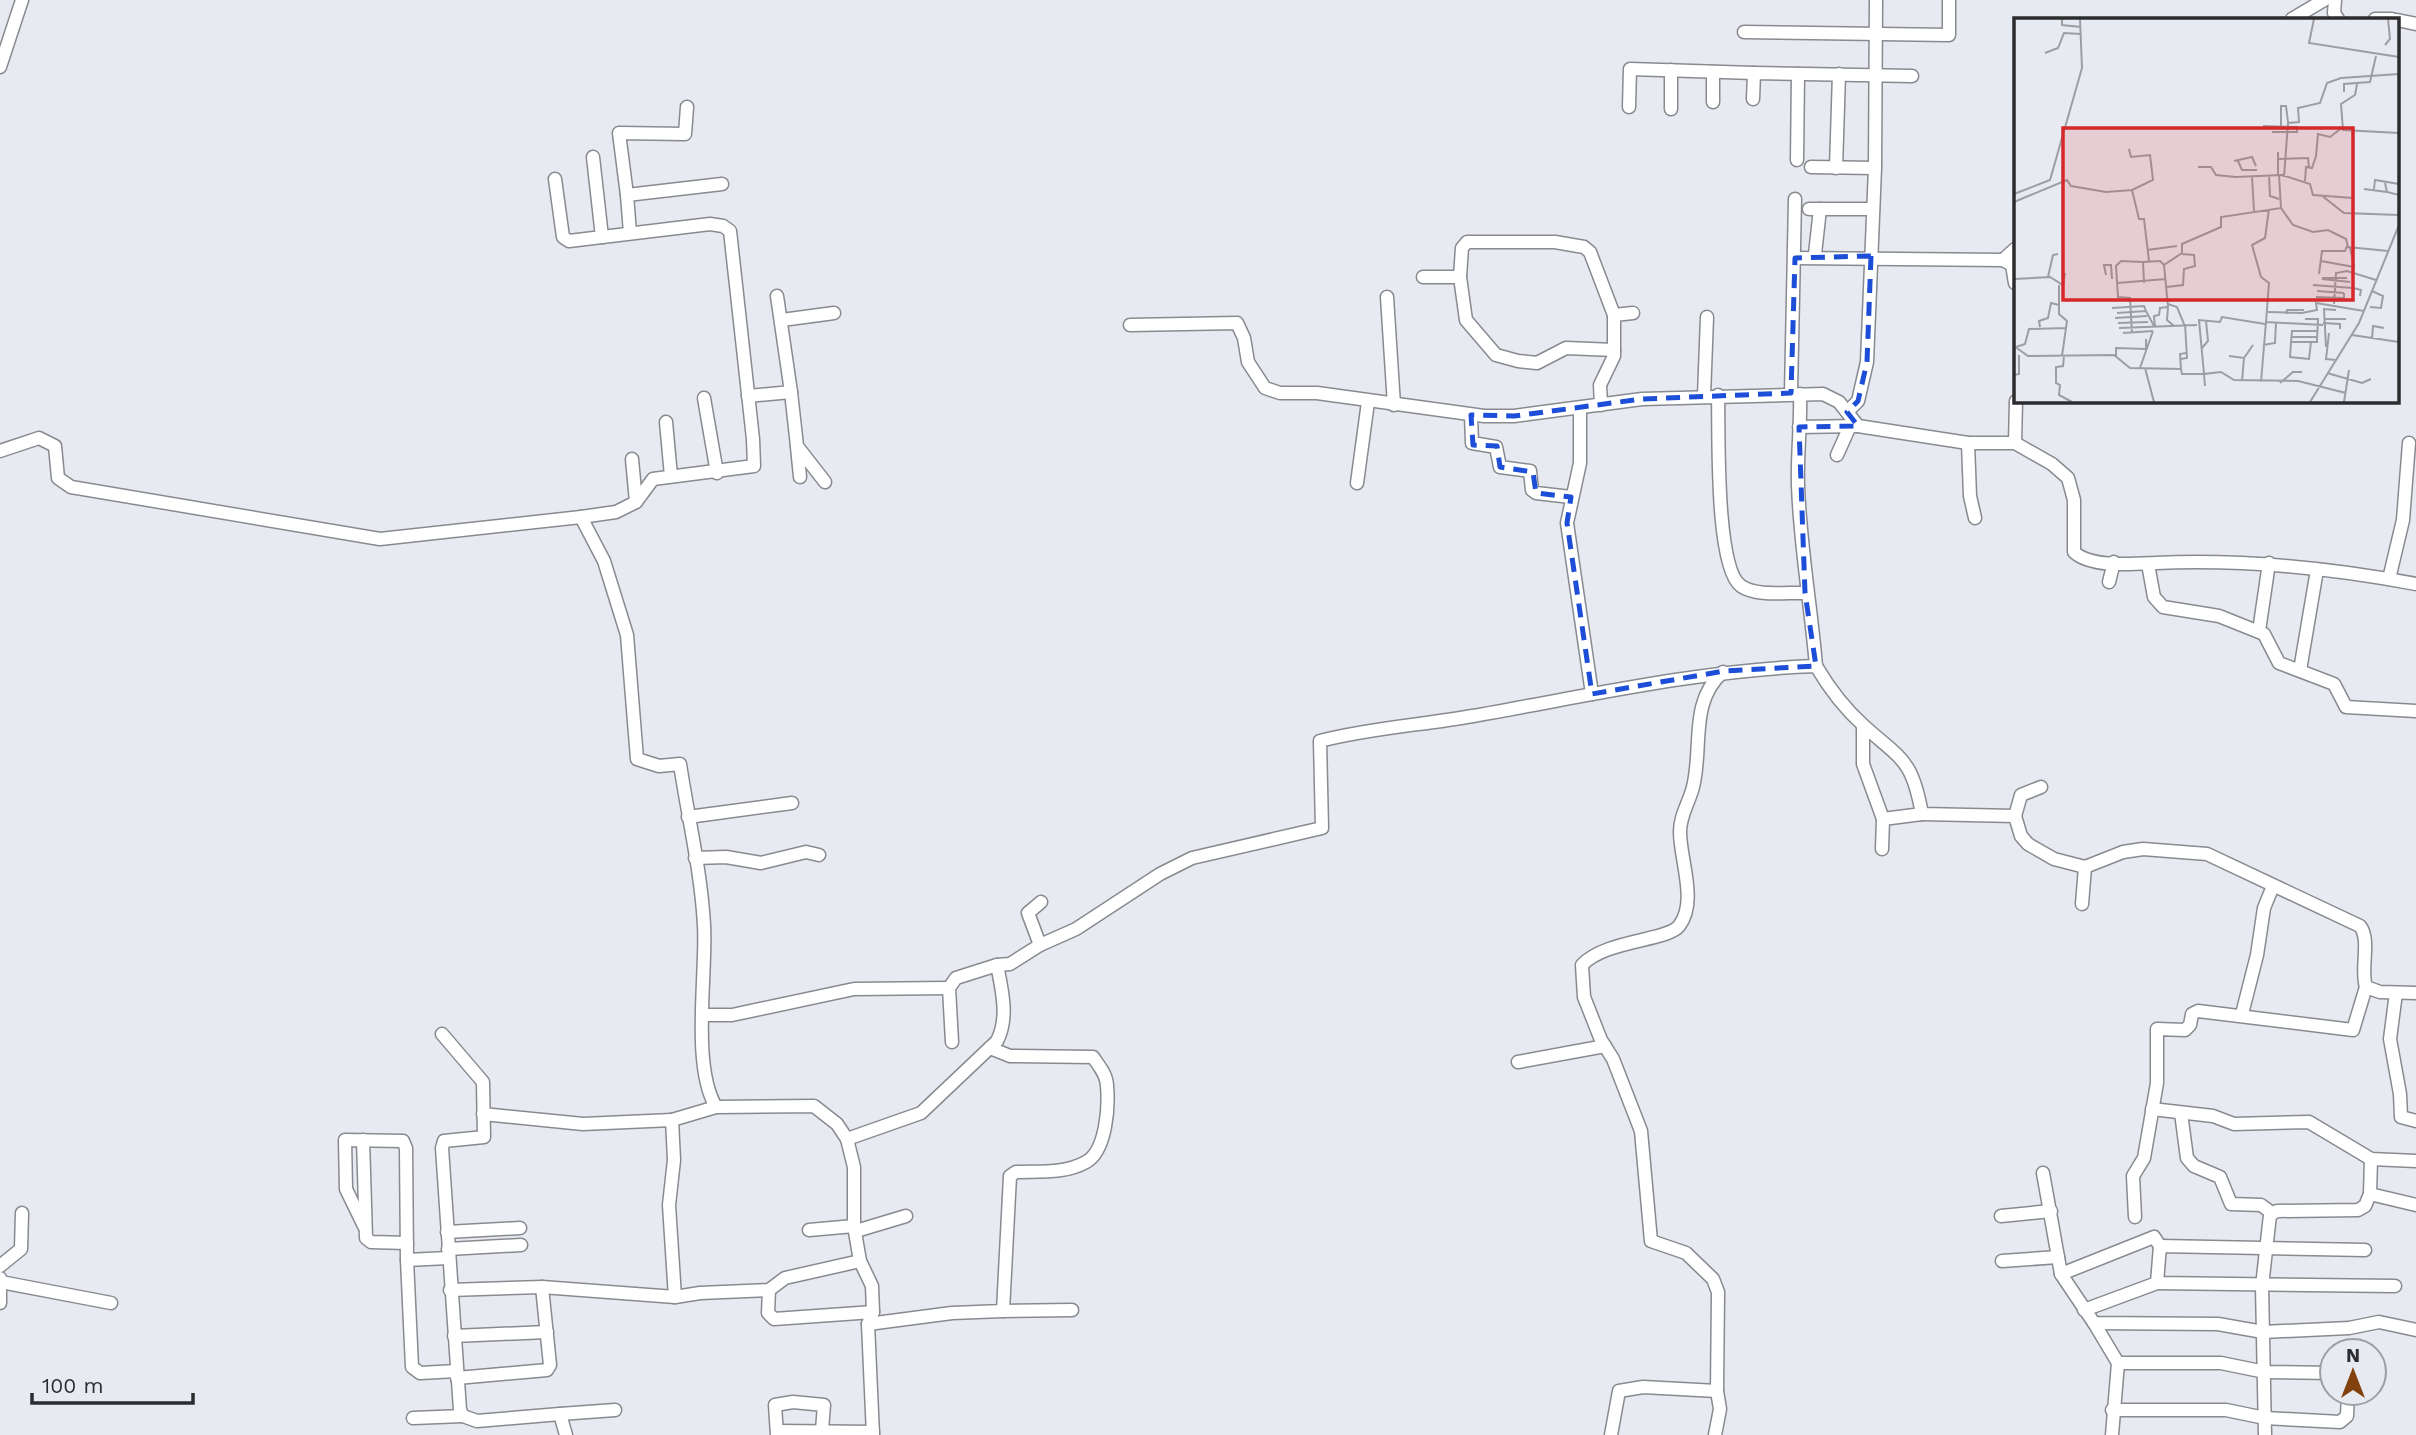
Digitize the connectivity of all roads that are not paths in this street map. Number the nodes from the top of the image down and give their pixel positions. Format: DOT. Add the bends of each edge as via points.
graph roads {
  1 [pos="22,0"];
  2 [pos="1876,0"];
  3 [pos="1949,0"];
  4 [pos="2324,0"];
  5 [pos="2335,0"];
  6 [pos="2294,18"];
  7 [pos="2337,18"];
  8 [pos="2398,21"];
  9 [pos="2416,24"];
  10 [pos="1744,32"];
  11 [pos="1875,35"];
  12 [pos="0,66"];
  13 [pos="1671,70"];
  14 [pos="1713,72"];
  15 [pos="1754,73"];
  16 [pos="1798,74"];
  17 [pos="1839,74"];
  18 [pos="1875,75"];
  19 [pos="1912,76"];
  20 [pos="1753,99"];
  21 [pos="1713,102"];
  22 [pos="687,107"];
  23 [pos="1629,107"];
  24 [pos="1671,109"];
  25 [pos="593,157"];
  26 [pos="1797,160"];
  27 [pos="1811,167"];
  28 [pos="1836,168"];
  29 [pos="1875,168"];
  30 [pos="555,179"];
  31 [pos="722,184"];
  32 [pos="627,195"];
  33 [pos="1795,199"];
  34 [pos="1873,209"];
  35 [pos="630,233"];
  36 [pos="602,237"];
  37 [pos="2014,250"];
  38 [pos="1815,254"];
  39 [pos="1871,257"];
  40 [pos="1795,258"];
  41 [pos="2003,260"];
  42 [pos="1423,277"];
  43 [pos="1460,277"];
  44 [pos="2014,277"];
  45 [pos="777,296"];
  46 [pos="1387,297"];
  47 [pos="834,313"];
  48 [pos="1633,313"];
  49 [pos="1614,315"];
  50 [pos="1707,317"];
  51 [pos="782,320"];
  52 [pos="1130,326"];
  53 [pos="1614,350"];
  54 [pos="791,393"];
  55 [pos="1796,394"];
  56 [pos="1718,395"];
  57 [pos="748,396"];
  58 [pos="1704,396"];
  59 [pos="704,398"];
  60 [pos="1368,402"];
  61 [pos="2016,402"];
  62 [pos="1394,405"];
  63 [pos="1601,405"];
  64 [pos="1580,409"];
  65 [pos="1847,412"];
  66 [pos="1471,415"];
  67 [pos="666,422"];
  68 [pos="1854,426"];
  69 [pos="1799,427"];
  70 [pos="1968,443"];
  71 [pos="2015,443"];
  72 [pos="2409,443"];
  73 [pos="797,446"];
  74 [pos="0,451"];
  75 [pos="1837,456"];
  76 [pos="632,459"];
  77 [pos="717,473"];
  78 [pos="671,476"];
  79 [pos="800,477"];
  80 [pos="825,482"];
  81 [pos="1357,483"];
  82 [pos="1571,497"];
  83 [pos="636,502"];
  84 [pos="580,517"];
  85 [pos="1975,518"];
  86 [pos="2114,562"];
  87 [pos="2269,563"];
  88 [pos="2148,564"];
  89 [pos="2317,570"];
  90 [pos="2389,579"];
  91 [pos="2109,582"];
  92 [pos="2416,584"];
  93 [pos="1805,593"];
  94 [pos="2259,631"];
  95 [pos="1816,666"];
  96 [pos="2300,670"];
  97 [pos="1724,671"];
  98 [pos="1592,694"];
  99 [pos="2416,711"];
  100 [pos="1863,726"];
  101 [pos="2041,787"];
  102 [pos="792,803"];
  103 [pos="1922,814"];
  104 [pos="2015,816"];
  105 [pos="688,817"];
  106 [pos="1883,819"];
  107 [pos="1882,849"];
  108 [pos="819,855"];
  109 [pos="695,858"];
  110 [pos="2085,867"];
  111 [pos="2273,886"];
  112 [pos="1041,902"];
  113 [pos="2082,904"];
  114 [pos="1040,946"];
  115 [pos="997,965"];
  116 [pos="2366,987"];
  117 [pos="949,988"];
  118 [pos="2396,993"];
  119 [pos="2416,993"];
  120 [pos="2242,1014"];
  121 [pos="704,1015"];
  122 [pos="442,1034"];
  123 [pos="952,1042"];
  124 [pos="1605,1046"];
  125 [pos="990,1048"];
  126 [pos="1518,1062"];
  127 [pos="716,1107"];
  128 [pos="2152,1110"];
  129 [pos="2181,1113"];
  130 [pos="483,1114"];
  131 [pos="672,1120"];
  132 [pos="2416,1121"];
  133 [pos="847,1139"];
  134 [pos="363,1140"];
  135 [pos="2371,1159"];
  136 [pos="2416,1161"];
  137 [pos="2043,1173"];
  138 [pos="346,1189"];
  139 [pos="363,1189"];
  140 [pos="2370,1194"];
  141 [pos="2416,1205"];
  142 [pos="2051,1211"];
  143 [pos="22,1213"];
  144 [pos="2272,1213"];
  145 [pos="906,1216"];
  146 [pos="2001,1216"];
  147 [pos="2135,1217"];
  148 [pos="364,1226"];
  149 [pos="520,1228"];
  150 [pos="855,1229"];
  151 [pos="809,1230"];
  152 [pos="447,1231"];
  153 [pos="407,1243"];
  154 [pos="521,1245"];
  155 [pos="2160,1246"];
  156 [pos="2265,1247"];
  157 [pos="2365,1251"];
  158 [pos="448,1253"];
  159 [pos="2058,1257"];
  160 [pos="407,1260"];
  161 [pos="860,1261"];
  162 [pos="2002,1261"];
  163 [pos="0,1266"];
  164 [pos="2061,1274"];
  165 [pos="1,1280"];
  166 [pos="2157,1283"];
  167 [pos="2262,1286"];
  168 [pos="2395,1286"];
  169 [pos="542,1287"];
  170 [pos="450,1290"];
  171 [pos="769,1290"];
  172 [pos="676,1297"];
  173 [pos="0,1303"];
  174 [pos="111,1303"];
  175 [pos="1072,1310"];
  176 [pos="2084,1310"];
  177 [pos="1003,1311"];
  178 [pos="870,1318"];
  179 [pos="2094,1323"];
  180 [pos="2416,1330"];
  181 [pos="547,1332"];
  182 [pos="2263,1332"];
  183 [pos="454,1336"];
  184 [pos="2118,1363"];
  185 [pos="2265,1372"];
  186 [pos="2318,1373"];
  187 [pos="457,1375"];
  188 [pos="1717,1391"];
  189 [pos="2347,1407"];
  190 [pos="615,1410"];
  191 [pos="2112,1410"];
  192 [pos="561,1414"];
  193 [pos="463,1416"];
  194 [pos="413,1418"];
  195 [pos="2265,1418"];
  196 [pos="822,1430"];
  197 [pos="777,1433"];
  198 [pos="873,1433"];
  199 [pos="566,1435"];
  200 [pos="1611,1435"];
  201 [pos="1715,1435"];
  202 [pos="2112,1435"];
  203 [pos="2264,1435"];
  1 -- 12 [label="street"];
  2 -- 11 [label="street"];
  3 -- 11 [label="street" via="1949,35"];
  4 -- 6 [label="street"];
  5 -- 7 [label="street"];
  8 -- 9 [label="street"];
  10 -- 11 [label="street"];
  11 -- 18 [label="street"];
  13 -- 14 [label="street"];
  13 -- 23 [label="street" via="1630,69"];
  13 -- 24 [label="street"];
  14 -- 15 [label="street"];
  14 -- 21 [label="street"];
  15 -- 16 [label="street"];
  15 -- 20 [label="street"];
  16 -- 17 [label="street"];
  16 -- 26 [label="street"];
  17 -- 18 [label="street"];
  17 -- 28 [label="street"];
  18 -- 19 [label="street"];
  18 -- 29 [label="street"];
  22 -- 32 [label="street" via="685,134 619,133"];
  25 -- 36 [label="street"];
  27 -- 28 [label="street"];
  28 -- 29 [label="street"];
  29 -- 34 [label="street"];
  30 -- 36 [label="street" via="563,237 569,241"];
  31 -- 32 [label="street"];
  32 -- 35 [label="street"];
  33 -- 40 [label="street"];
  34 -- 38 [label="street" via="1815,209"];
  34 -- 39 [label="street"];
  35 -- 36 [label="street"];
  35 -- 57 [label="street" via="710,224 730,231"];
  37 -- 41 [label="street"];
  39 -- 40 [label="street"];
  39 -- 41 [label="street"];
  39 -- 65 [label="street" via="1867,362 1858,401"];
  40 -- 55 [label="street"];
  41 -- 44 [label="street" via="2012,265"];
  42 -- 43 [label="street"];
  43 -- 49 [label="street" via="1462,248 1468,242 1573,244 1590,252"];
  43 -- 53 [label="street" via="1466,320 1496,355 1536,363 1566,348"];
  45 -- 51 [label="street"];
  46 -- 62 [label="street"];
  47 -- 51 [label="street"];
  48 -- 49 [label="street"];
  49 -- 53 [label="street"];
  50 -- 58 [label="street"];
  51 -- 54 [label="street"];
  52 -- 60 [label="street" via="1237,323 1248,362 1265,388"];
  53 -- 63 [label="street" via="1600,384"];
  54 -- 57 [label="street"];
  54 -- 73 [label="street"];
  55 -- 56 [label="street"];
  55 -- 65 [label="street" via="1832,397"];
  55 -- 69 [label="street"];
  56 -- 58 [label="street"];
  56 -- 93 [label="street" via="1721,513 1728,569 1751,591"];
  57 -- 77 [label="street" via="754,466"];
  58 -- 63 [label="street"];
  59 -- 77 [label="street"];
  60 -- 62 [label="street"];
  60 -- 81 [label="street"];
  61 -- 71 [label="street"];
  62 -- 66 [label="street"];
  63 -- 64 [label="street"];
  64 -- 66 [label="street"];
  64 -- 82 [label="street" via="1580,463"];
  65 -- 68 [label="street"];
  66 -- 82 [label="street" via="1472,443 1496,447 1500,467 1530,471 1536,493"];
  67 -- 78 [label="street"];
  68 -- 69 [label="street"];
  68 -- 70 [label="street"];
  68 -- 75 [label="street"];
  69 -- 93 [label="street"];
  70 -- 71 [label="street"];
  70 -- 85 [label="street"];
  71 -- 86 [label="street" via="2068,478 2074,500 2074,552 2086,560"];
  72 -- 90 [label="street" via="2403,520"];
  73 -- 79 [label="street"];
  73 -- 80 [label="street"];
  74 -- 84 [label="street" via="39,438 55,446 58,478 71,487 380,539"];
  76 -- 83 [label="street"];
  77 -- 78 [label="street"];
  78 -- 83 [label="street" via="653,479"];
  82 -- 98 [label="street" via="1567,523"];
  83 -- 84 [label="street" via="616,512"];
  84 -- 105 [label="street" via="604,561 627,635 637,760 659,766 680,764"];
  86 -- 88 [label="street"];
  86 -- 91 [label="street"];
  87 -- 88 [label="street"];
  87 -- 89 [label="street"];
  87 -- 94 [label="street"];
  88 -- 94 [label="street" via="2154,597 2163,607 2219,617"];
  89 -- 90 [label="street"];
  89 -- 96 [label="street"];
  90 -- 92 [label="street"];
  93 -- 95 [label="street"];
  94 -- 96 [label="street" via="2279,663"];
  95 -- 97 [label="street"];
  95 -- 100 [label="street"];
  96 -- 99 [label="street" via="2334,684 2346,707"];
  97 -- 98 [label="street"];
  97 -- 124 [label="street" via="1706,691 1702,704 1694,786 1681,821 1687,902 1683,918 1675,930 1600,950 1582,965 1584,997"];
  98 -- 114 [label="street" via="1320,741 1322,828 1192,858"];
  100 -- 103 [label="street" via="1906,764 1917,785"];
  100 -- 106 [label="street" via="1863,764"];
  101 -- 104 [label="street" via="2021,795"];
  102 -- 105 [label="street"];
  103 -- 104 [label="street"];
  103 -- 106 [label="street"];
  104 -- 110 [label="street" via="2021,836 2038,851"];
  105 -- 109 [label="street"];
  106 -- 107 [label="street"];
  108 -- 109 [label="street" via="806,852 761,863"];
  109 -- 121 [label="street" via="704,926"];
  110 -- 111 [label="street" via="2133,851 2184,851 2207,854"];
  110 -- 113 [label="street"];
  111 -- 116 [label="street" via="2364,930 2362,977"];
  111 -- 120 [label="street" via="2264,908"];
  112 -- 114 [label="street" via="1028,913"];
  114 -- 115 [label="street" via="1010,964"];
  115 -- 117 [label="street" via="956,978"];
  115 -- 125 [label="street" via="1002,1030"];
  116 -- 118 [label="street"];
  116 -- 120 [label="street" via="2353,1030"];
  117 -- 121 [label="street" via="865,988 732,1015"];
  117 -- 123 [label="street"];
  118 -- 119 [label="street"];
  118 -- 132 [label="street" via="2390,1039 2401,1117"];
  120 -- 128 [label="street" via="2194,1011 2185,1030 2157,1029"];
  121 -- 127 [label="street" via="707,1083"];
  122 -- 130 [label="street" via="483,1082"];
  124 -- 126 [label="street"];
  124 -- 188 [label="street" via="1640,1131 1651,1241 1686,1253 1713,1279 1718,1292"];
  125 -- 133 [label="street" via="921,1113"];
  125 -- 177 [label="street" via="1010,1056 1093,1057 1107,1084 1099,1149 1092,1158 1062,1171 1010,1176"];
  127 -- 131 [label="street"];
  127 -- 133 [label="street" via="814,1106 837,1124"];
  128 -- 129 [label="street"];
  128 -- 147 [label="street" via="2144,1158 2133,1176"];
  129 -- 135 [label="street" via="2213,1116 2234,1124 2309,1122"];
  129 -- 144 [label="street" via="2187,1158 2194,1166 2220,1177 2231,1204 2262,1205"];
  130 -- 131 [label="street" via="583,1124"];
  130 -- 152 [label="street" via="484,1137 444,1141"];
  131 -- 172 [label="street" via="669,1205"];
  133 -- 150 [label="street" via="854,1167"];
  134 -- 138 [label="street" via="345,1140"];
  134 -- 139 [label="street"];
  134 -- 153 [label="street" via="404,1142"];
  135 -- 136 [label="street"];
  135 -- 140 [label="street"];
  137 -- 142 [label="street"];
  138 -- 139 [label="street"];
  138 -- 148 [label="street"];
  139 -- 148 [label="street"];
  140 -- 141 [label="street"];
  140 -- 144 [label="street" via="2358,1210"];
  142 -- 146 [label="street"];
  142 -- 159 [label="street"];
  143 -- 163 [label="street" via="21,1250"];
  144 -- 156 [label="street"];
  145 -- 150 [label="street"];
  148 -- 153 [label="street" via="371,1242"];
  149 -- 152 [label="street"];
  150 -- 151 [label="street"];
  150 -- 161 [label="street"];
  152 -- 158 [label="street"];
  153 -- 160 [label="street"];
  154 -- 158 [label="street"];
  155 -- 156 [label="street"];
  155 -- 164 [label="street" via="2154,1237"];
  155 -- 166 [label="street"];
  156 -- 157 [label="street"];
  156 -- 167 [label="street"];
  158 -- 160 [label="street"];
  158 -- 170 [label="street"];
  159 -- 162 [label="street"];
  159 -- 164 [label="street"];
  160 -- 187 [label="street" via="412,1367 420,1373"];
  161 -- 171 [label="street" via="785,1278"];
  161 -- 178 [label="street" via="872,1286"];
  164 -- 176 [label="street"];
  165 -- 173 [label="street"];
  165 -- 174 [label="street"];
  166 -- 167 [label="street"];
  166 -- 176 [label="street"];
  167 -- 168 [label="street"];
  167 -- 182 [label="street"];
  169 -- 170 [label="street"];
  169 -- 172 [label="street"];
  169 -- 181 [label="street"];
  170 -- 183 [label="street"];
  171 -- 172 [label="street"];
  171 -- 178 [label="street" via="768,1313 774,1319"];
  175 -- 177 [label="street"];
  176 -- 179 [label="street"];
  177 -- 178 [label="street"];
  178 -- 198 [label="street"];
  179 -- 182 [label="street" via="2218,1324"];
  179 -- 184 [label="street"];
  180 -- 182 [label="street" via="2379,1322"];
  181 -- 183 [label="street"];
  181 -- 187 [label="street" via="547,1370"];
  182 -- 185 [label="street"];
  183 -- 187 [label="street"];
  184 -- 185 [label="street" via="2221,1363"];
  184 -- 191 [label="street"];
  185 -- 186 [label="street"];
  185 -- 195 [label="street"];
  187 -- 193 [label="street"];
  188 -- 200 [label="street" via="1643,1387 1619,1391"];
  188 -- 201 [label="street" via="1720,1409"];
  189 -- 195 [label="street" via="2347,1416 2340,1422"];
  190 -- 192 [label="street"];
  191 -- 195 [label="street" via="2226,1410"];
  191 -- 202 [label="street"];
  192 -- 193 [label="street" via="477,1420"];
  192 -- 199 [label="street"];
  193 -- 194 [label="street"];
  195 -- 203 [label="street"];
  196 -- 197 [label="street"];
  196 -- 197 [label="street" via="824,1405 793,1402 775,1405"];
  196 -- 198 [label="street"];
}
